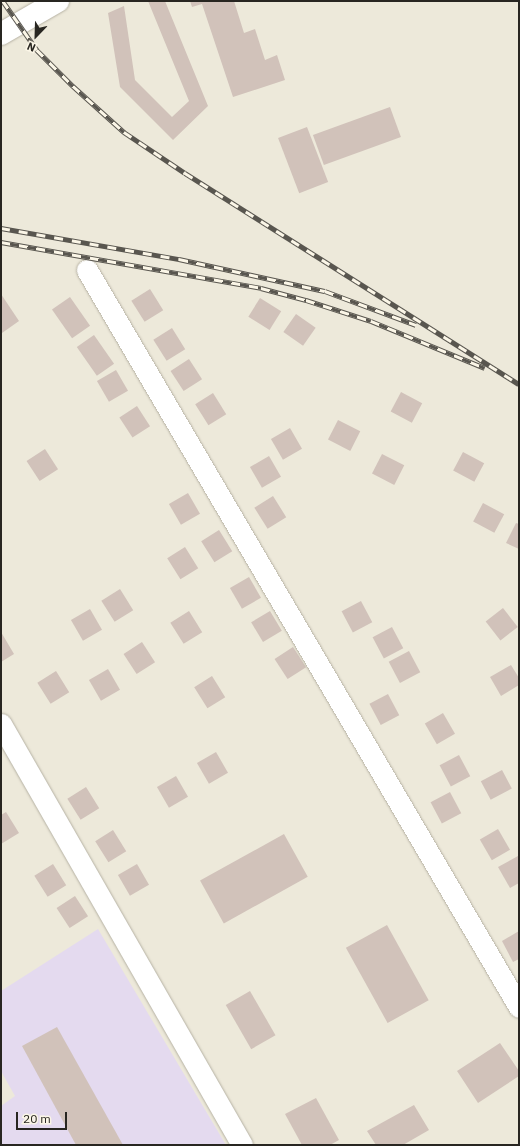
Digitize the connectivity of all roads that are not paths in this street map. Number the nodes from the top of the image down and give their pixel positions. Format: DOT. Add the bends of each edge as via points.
graph roads {
  1 [pos="58,1"];
  2 [pos="1,34"];
  3 [pos="87,270"];
  4 [pos="4,736"];
  5 [pos="519,1007"];
  6 [pos="242,1145"];
  1 -- 2 [label="street"];
  3 -- 5 [label="street"];
  4 -- 6 [label="street"];
}
